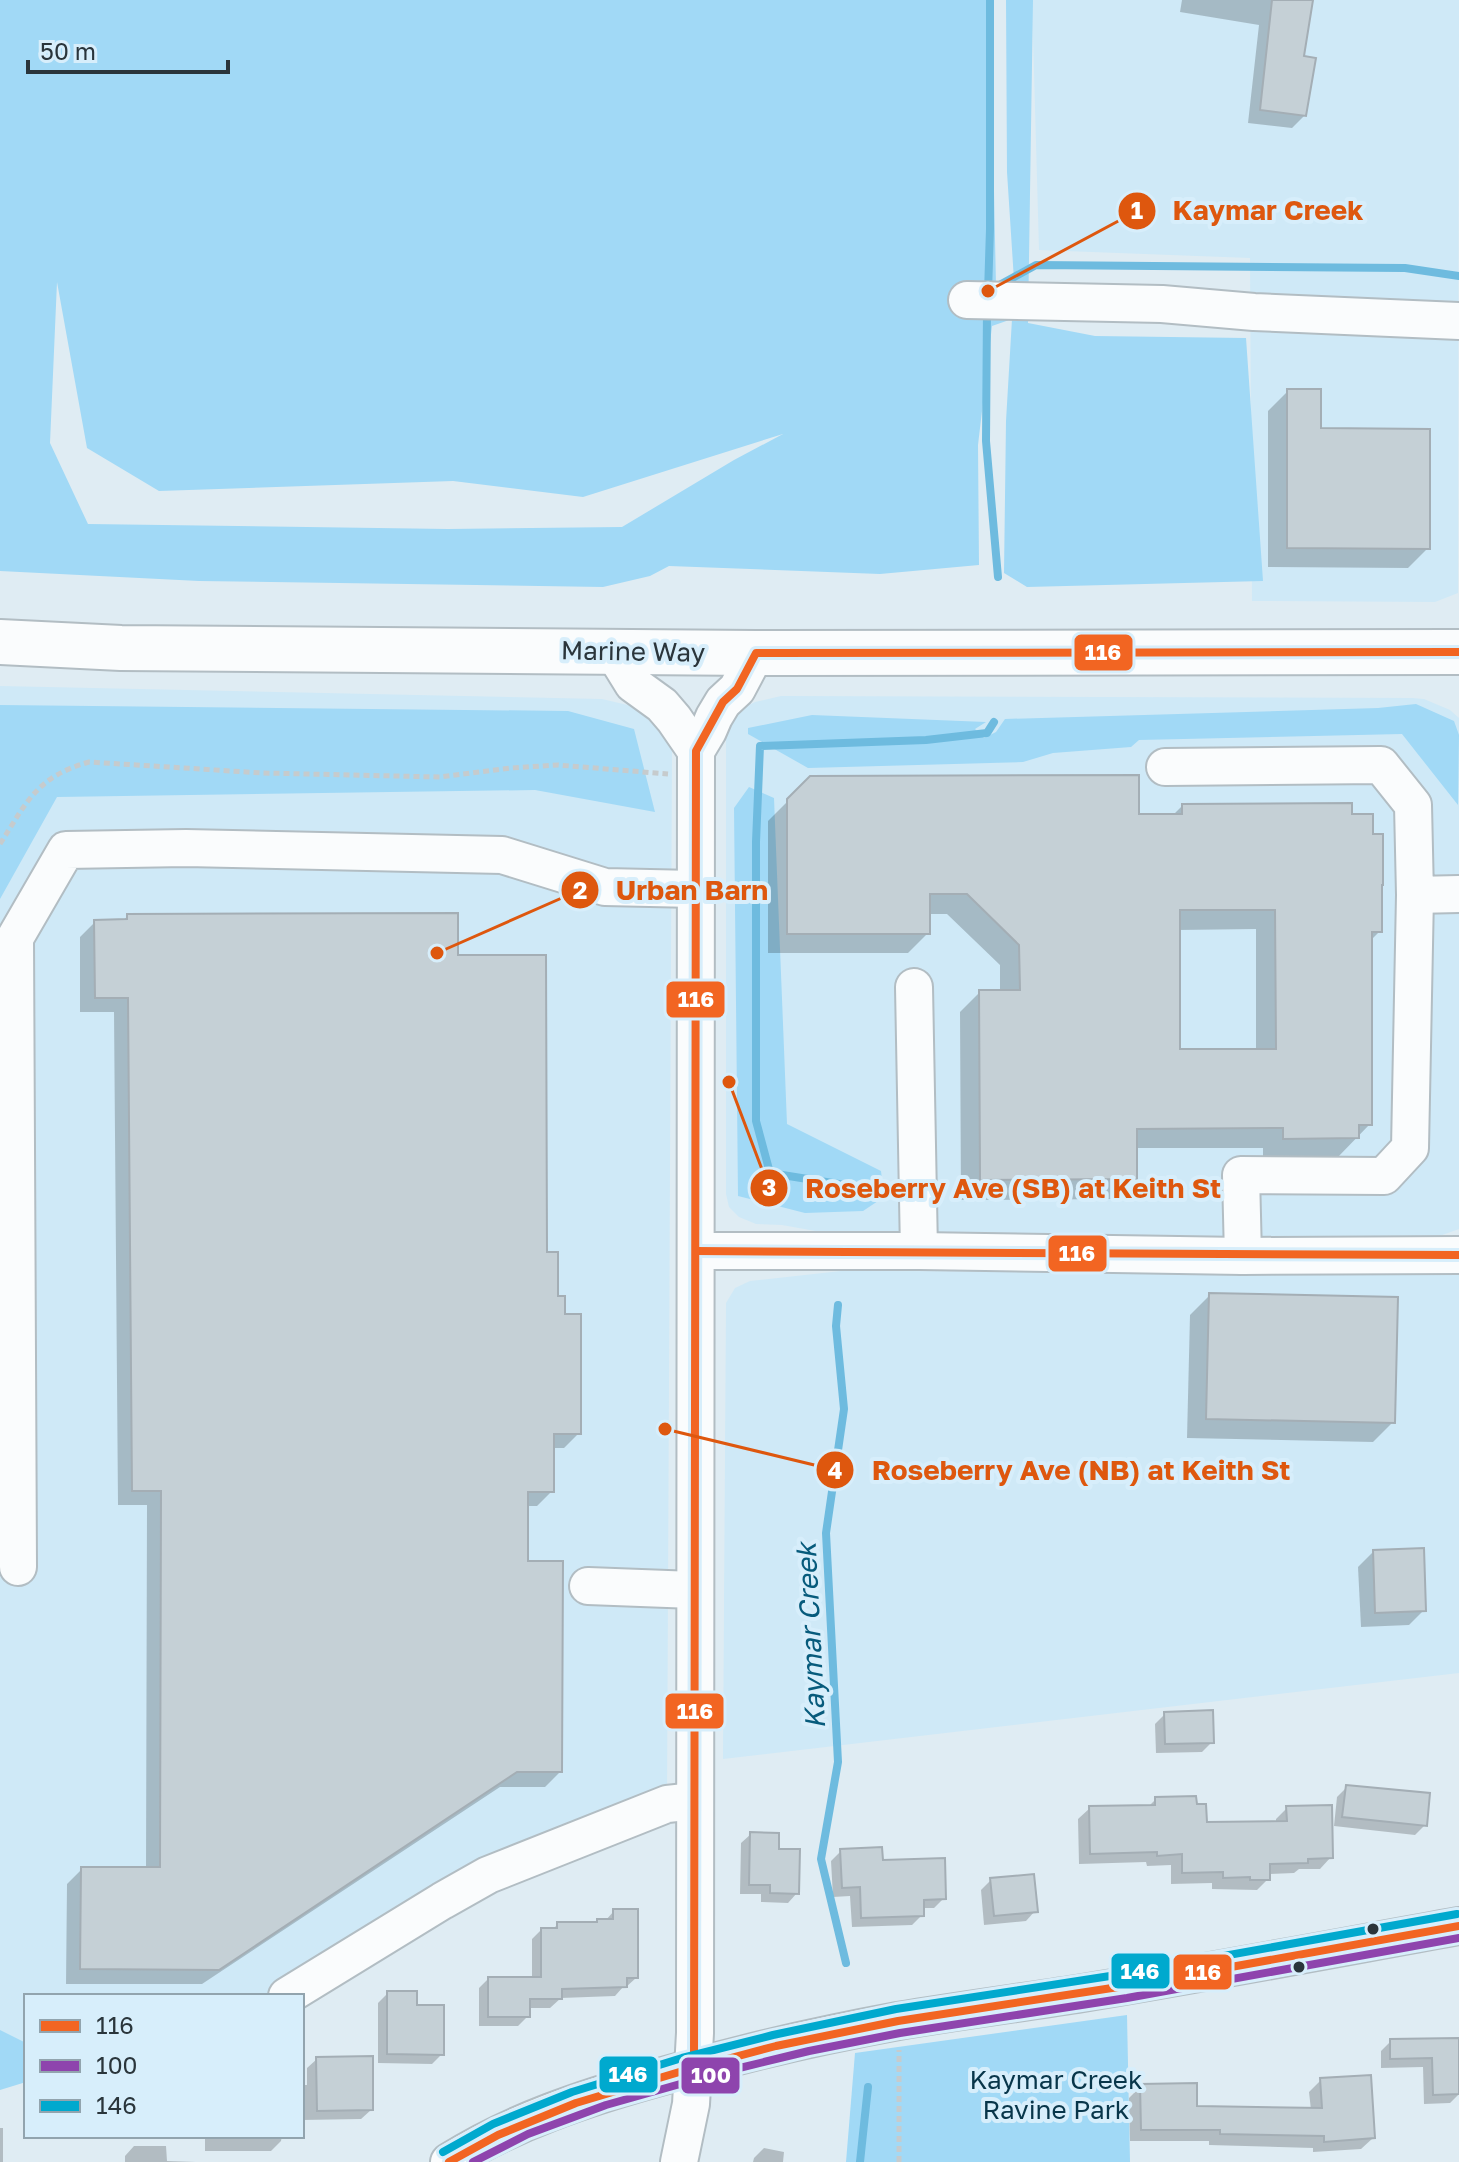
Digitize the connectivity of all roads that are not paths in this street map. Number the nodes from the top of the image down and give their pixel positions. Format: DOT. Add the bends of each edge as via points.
graph roads {
  1 [pos="967,300"];
  2 [pos="1459,321"];
  3 [pos="0,642"];
  4 [pos="612,650"];
  5 [pos="1459,652"];
  6 [pos="756,653"];
  7 [pos="696,764"];
  8 [pos="1165,767"];
  9 [pos="695,889"];
  10 [pos="1459,894"];
  11 [pos="1415,895"];
  12 [pos="914,987"];
  13 [pos="696,1251"];
  14 [pos="919,1251"];
  15 [pos="1459,1255"];
  16 [pos="1243,1256"];
  17 [pos="18,1567"];
  18 [pos="588,1586"];
  19 [pos="694,1590"];
  20 [pos="695,1801"];
  21 [pos="1459,1926"];
  22 [pos="290,1994"];
  23 [pos="694,2067"];
  24 [pos="449,2162"];
  25 [pos="679,2162"];
  1 -- 2 [label="street" via="1162,304"];
  3 -- 4 [label="main road, Marine Way" via="121,648"];
  4 -- 6 [label="main road, Marine Way"];
  4 -- 7 [label="street" via="633,684 662,705"];
  5 -- 6 [label="main road, Marine Way"];
  6 -- 7 [label="street" via="714,717"];
  7 -- 9 [label="street"];
  8 -- 11 [label="street" via="1381,765 1413,805"];
  9 -- 13 [label="street"];
  9 -- 17 [label="street" via="605,887 502,855 66,850 15,938"];
  10 -- 11 [label="street"];
  11 -- 16 [label="street" via="1410,1148 1384,1176 1241,1175"];
  12 -- 14 [label="street"];
  13 -- 14 [label="street"];
  13 -- 19 [label="street"];
  14 -- 16 [label="street"];
  15 -- 16 [label="street"];
  18 -- 19 [label="street"];
  19 -- 20 [label="street"];
  20 -- 22 [label="street" via="667,1804 488,1875"];
  20 -- 23 [label="street"];
  21 -- 23 [label="street" via="899,2021"];
  23 -- 24 [label="street" via="543,2115"];
  23 -- 25 [label="street"];
}
